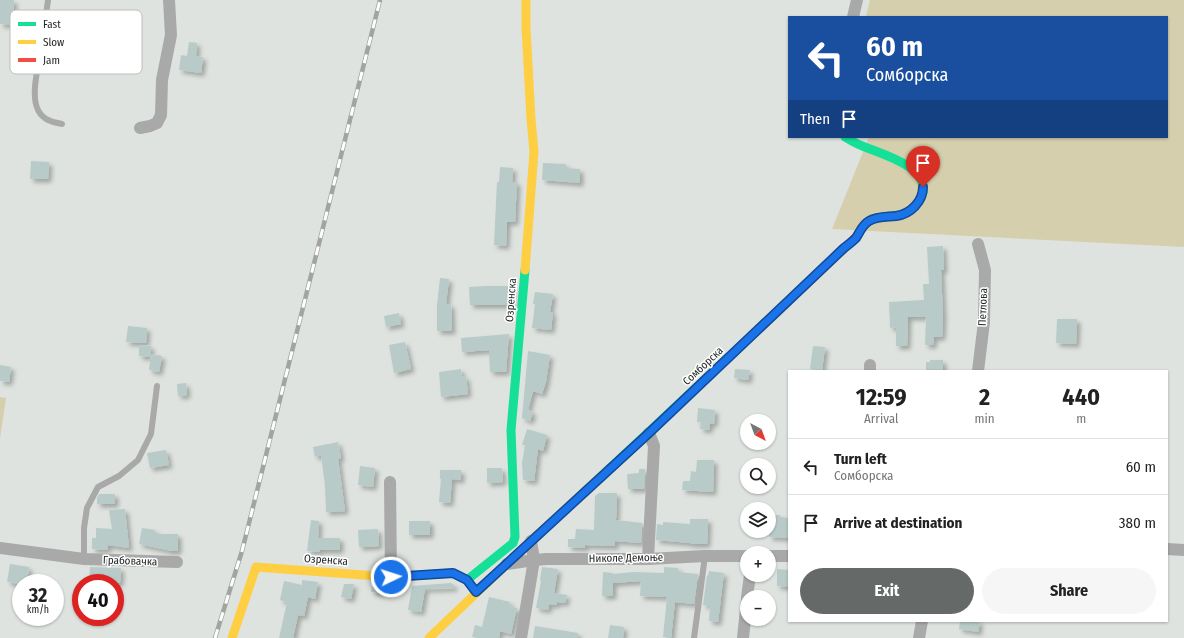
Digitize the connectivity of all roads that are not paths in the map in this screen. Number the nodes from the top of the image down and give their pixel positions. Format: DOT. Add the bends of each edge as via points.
graph roads {
  1 [pos="48,0"];
  2 [pos="169,0"];
  3 [pos="526,0"];
  4 [pos="857,0"];
  5 [pos="47,10"];
  6 [pos="853,16"];
  7 [pos="38,74"];
  8 [pos="62,124"];
  9 [pos="140,128"];
  10 [pos="847,138"];
  11 [pos="978,244"];
  12 [pos="978,370"];
  13 [pos="156,386"];
  14 [pos="649,433"];
  15 [pos="390,482"];
  16 [pos="531,542"];
  17 [pos="0,548"];
  18 [pos="1168,549"];
  19 [pos="1184,550"];
  20 [pos="705,556"];
  21 [pos="740,556"];
  22 [pos="776,556"];
  23 [pos="788,556"];
  24 [pos="84,559"];
  25 [pos="648,559"];
  26 [pos="534,560"];
  27 [pos="177,562"];
  28 [pos="506,564"];
  29 [pos="391,577"];
  30 [pos="467,580"];
  31 [pos="476,592"];
  32 [pos="922,622"];
  33 [pos="744,626"];
  34 [pos="232,638"];
  35 [pos="429,638"];
  36 [pos="521,638"];
  37 [pos="694,638"];
  38 [pos="743,638"];
  39 [pos="918,638"];
  1 -- 5 [label="lane"];
  2 -- 9 [label="street" via="171,35 162,80 161,115 157,123"];
  3 -- 30 [label="street, Озренска" via="534,152 511,430 516,537 513,543"];
  4 -- 6 [label="street"];
  7 -- 8 [label="lane" via="36,102 39,111 44,118"];
  10 -- 14 [label="street, Сомборска" via="918,174 923,187 918,203 903,214 872,219 864,225 856,238"];
  11 -- 12 [label="street, Петлова" via="984,270 984,322"];
  13 -- 24 [label="lane" via="151,434 138,460 119,476 98,487 87,508"];
  14 -- 16 [label="street, Сомборска"];
  14 -- 25 [label="street" via="654,446"];
  15 -- 29 [label="street"];
  16 -- 26 [label="street"];
  16 -- 28 [label="street, Сомборска"];
  17 -- 24 [label="street, Грабовачка"];
  18 -- 19 [label="street"];
  20 -- 21 [label="street, Николе Демоње"];
  20 -- 25 [label="street, Николе Демоње"];
  20 -- 37 [label="lane"];
  22 -- 23 [label="street"];
  24 -- 27 [label="street, Грабовачка"];
  25 -- 26 [label="street, Николе Демоње"];
  26 -- 28 [label="street, Николе Демоње"];
  26 -- 36 [label="street"];
  28 -- 31 [label="street, Сомборска"];
  29 -- 30 [label="street, Озренска" via="453,573"];
  29 -- 34 [label="street, Озренска" via="256,567"];
  30 -- 31 [label="street"];
  31 -- 35 [label="street, Сомборска"];
  32 -- 39 [label="street"];
  33 -- 38 [label="street"];
}
